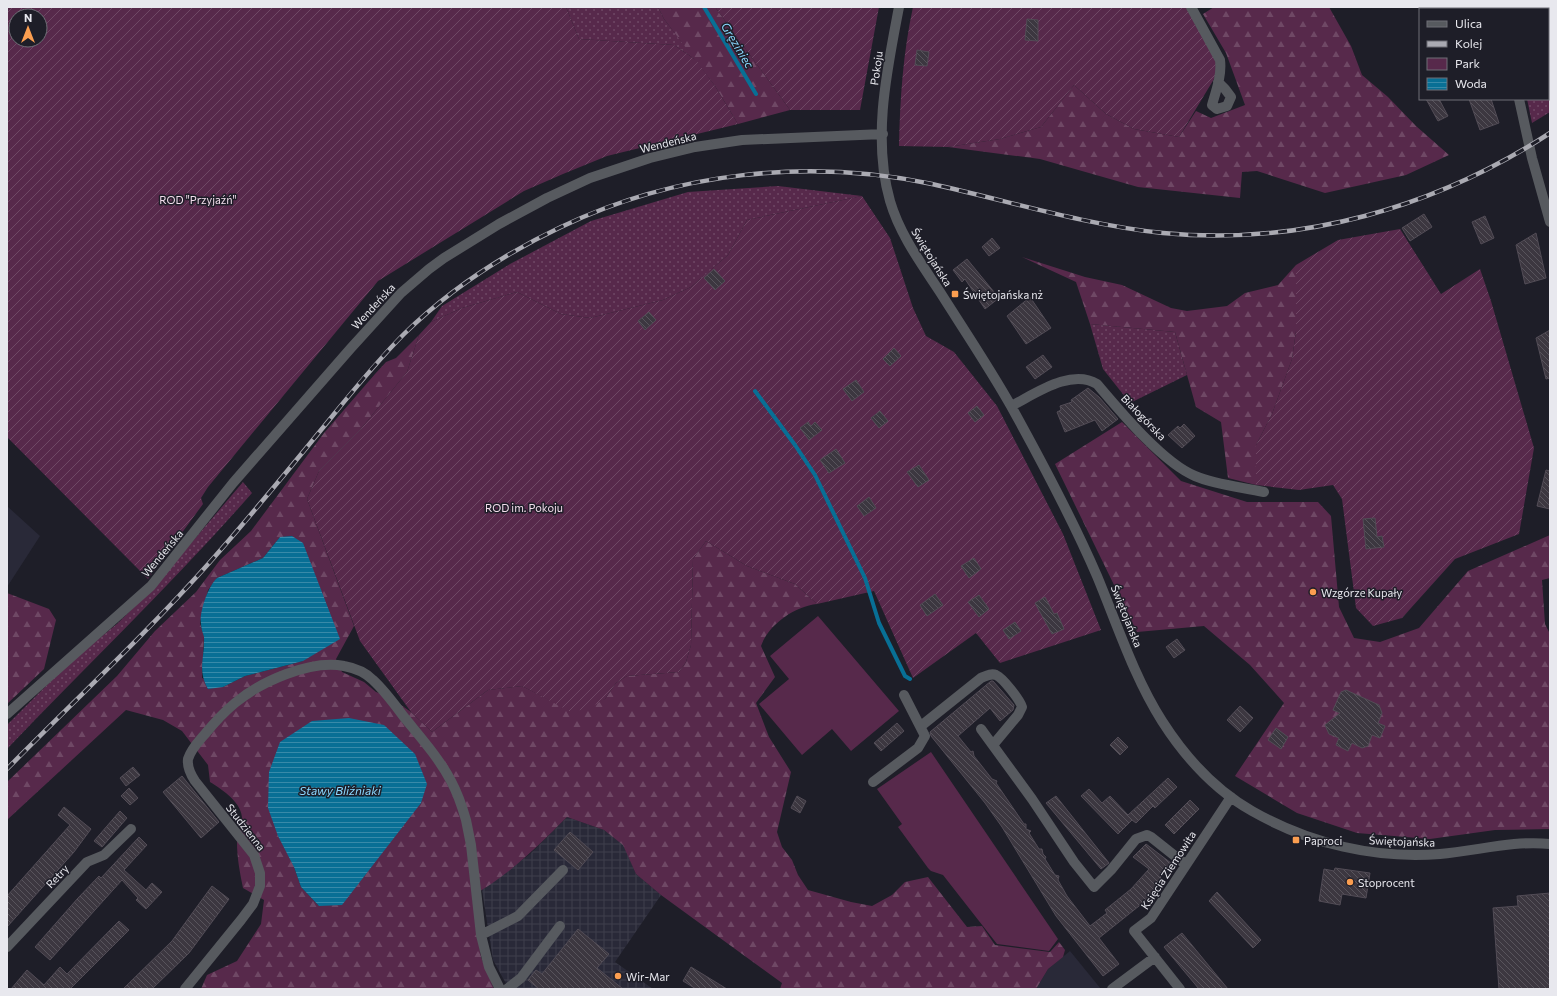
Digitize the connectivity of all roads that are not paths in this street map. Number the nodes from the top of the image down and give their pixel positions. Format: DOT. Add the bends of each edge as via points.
graph roads {
  1 [pos="899,7"];
  2 [pos="1191,7"];
  3 [pos="1218,82"];
  4 [pos="1518,100"];
  5 [pos="883,134"];
  6 [pos="1550,222"];
  7 [pos="1011,406"];
  8 [pos="1264,492"];
  9 [pos="904,695"];
  10 [pos="7,714"];
  11 [pos="921,726"];
  12 [pos="981,730"];
  13 [pos="993,746"];
  14 [pos="873,782"];
  15 [pos="1231,797"];
  16 [pos="130,829"];
  17 [pos="1550,844"];
  18 [pos="1185,864"];
  19 [pos="563,870"];
  20 [pos="560,926"];
  21 [pos="481,935"];
  22 [pos="7,948"];
  23 [pos="1155,958"];
  24 [pos="185,989"];
  25 [pos="500,989"];
  26 [pos="507,989"];
  27 [pos="1112,989"];
  28 [pos="1180,989"];
  1 -- 5 [label="street, Pokoju" via="887,69"];
  2 -- 3 [label="street" via="1220,60 1222,69"];
  4 -- 6 [label="street"];
  5 -- 7 [label="street, Świętojańska" via="888,190 902,230"];
  5 -- 10 [label="street, Wendeńska" via="742,140 695,147 650,158 590,178 547,198 444,258 401,293 351,348 233,483 151,586"];
  7 -- 8 [label="street, Białogórska" via="1068,380 1089,379 1097,384 1153,445 1189,474"];
  7 -- 15 [label="street, Świętojańska" via="1063,504 1146,693 1161,720 1202,773"];
  9 -- 11 [label="street"];
  11 -- 13 [label="street" via="981,678 995,675 1019,700 1022,707"];
  11 -- 14 [label="street" via="925,736 922,744"];
  12 -- 13 [label="street"];
  13 -- 18 [label="street" via="1094,887 1136,839 1142,836 1151,837"];
  15 -- 17 [label="street, Świętojańska" via="1252,811 1305,836 1380,854 1442,854 1508,845"];
  15 -- 18 [label="street, Księcia Ziemowita"];
  16 -- 22 [label="street, Retry" via="104,855 87,862"];
  18 -- 23 [label="street, Księcia Ziemowita" via="1151,918 1134,931"];
  19 -- 21 [label="street" via="518,916"];
  20 -- 26 [label="street" via="521,978"];
  21 -- 24 [label="street, Studzienna" via="471,845 460,800 437,759 385,693 364,673 342,665 314,667 288,674 247,694 223,714 199,741 188,759 188,767 195,781 254,855 260,873 260,886 253,904"];
  21 -- 25 [label="street" via="489,967"];
  23 -- 27 [label="street"];
  23 -- 28 [label="street, Księcia Ziemowita"];
}
